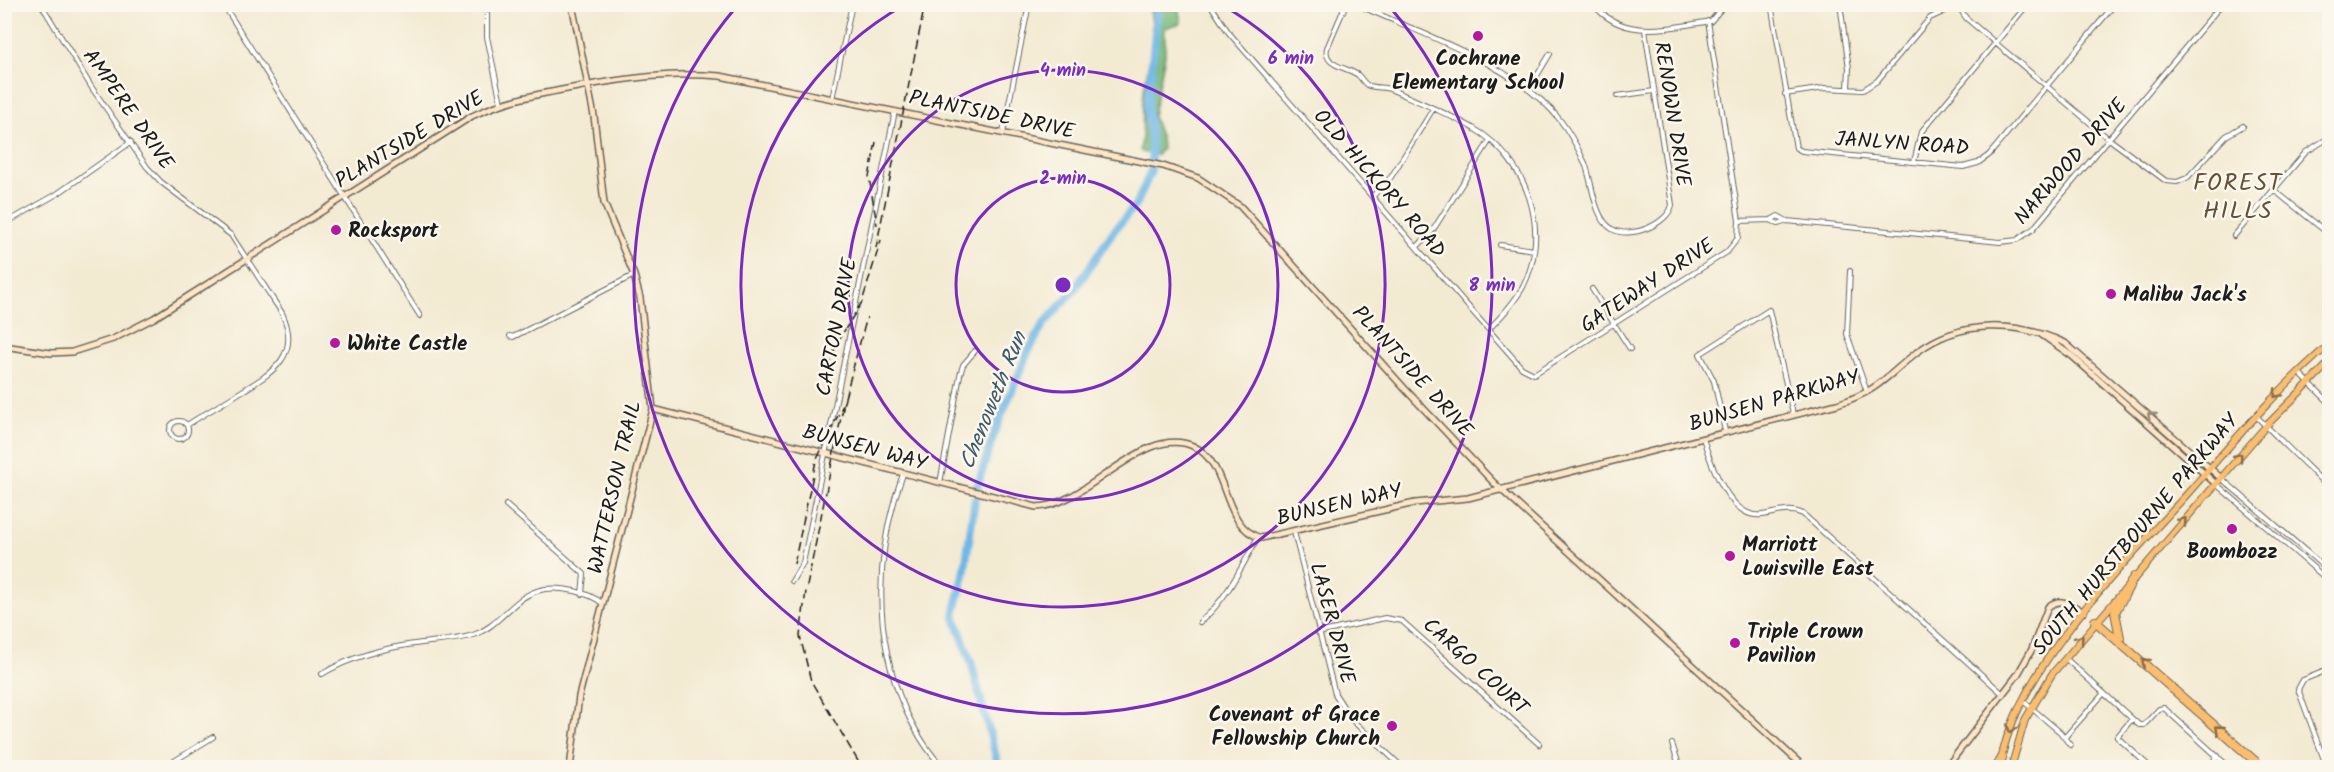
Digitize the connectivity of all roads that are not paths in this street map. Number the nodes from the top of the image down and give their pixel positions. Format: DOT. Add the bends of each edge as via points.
graph roads {
  1 [pos="223,4"];
  2 [pos="572,4"];
  3 [pos="852,4"];
  4 [pos="1029,4"];
  5 [pos="1209,4"];
  6 [pos="1346,4"];
  7 [pos="1356,4"];
  8 [pos="1593,4"];
  9 [pos="1725,4"];
  10 [pos="1772,4"];
  11 [pos="1840,4"];
  12 [pos="2028,4"];
  13 [pos="2115,4"];
  14 [pos="2222,4"];
  15 [pos="42,5"];
  16 [pos="1958,5"];
  17 [pos="487,14"];
  18 [pos="1708,21"];
  19 [pos="1645,30"];
  20 [pos="1996,43"];
  21 [pos="1550,54"];
  22 [pos="589,84"];
  23 [pos="2047,86"];
  24 [pos="1848,88"];
  25 [pos="1528,89"];
  26 [pos="1654,91"];
  27 [pos="1785,94"];
  28 [pos="1617,96"];
  29 [pos="832,99"];
  30 [pos="501,103"];
  31 [pos="1433,110"];
  32 [pos="895,111"];
  33 [pos="2243,126"];
  34 [pos="1003,133"];
  35 [pos="2330,137"];
  36 [pos="2109,139"];
  37 [pos="1490,140"];
  38 [pos="130,142"];
  39 [pos="1914,162"];
  40 [pos="2274,190"];
  41 [pos="1372,196"];
  42 [pos="344,198"];
  43 [pos="1739,222"];
  44 [pos="4,224"];
  45 [pos="2330,235"];
  46 [pos="2234,236"];
  47 [pos="1500,245"];
  48 [pos="1417,247"];
  49 [pos="1534,250"];
  50 [pos="248,259"];
  51 [pos="1850,271"];
  52 [pos="634,275"];
  53 [pos="1592,289"];
  54 [pos="420,316"];
  55 [pos="1614,324"];
  56 [pos="1489,329"];
  57 [pos="2041,334"];
  58 [pos="510,336"];
  59 [pos="2330,344"];
  60 [pos="4,346"];
  61 [pos="1630,349"];
  62 [pos="975,351"];
  63 [pos="2330,362"];
  64 [pos="2298,372"];
  65 [pos="1534,374"];
  66 [pos="2309,382"];
  67 [pos="1867,393"];
  68 [pos="2330,403"];
  69 [pos="653,409"];
  70 [pos="1793,414"];
  71 [pos="2256,416"];
  72 [pos="187,425"];
  73 [pos="2266,426"];
  74 [pos="1725,431"];
  75 [pos="1703,437"];
  76 [pos="825,453"];
  77 [pos="2211,468"];
  78 [pos="903,474"];
  79 [pos="2205,474"];
  80 [pos="2221,478"];
  81 [pos="940,483"];
  82 [pos="2216,484"];
  83 [pos="2330,485"];
  84 [pos="1500,489"];
  85 [pos="506,505"];
  86 [pos="1294,532"];
  87 [pos="1258,537"];
  88 [pos="2330,572"];
  89 [pos="2134,577"];
  90 [pos="792,581"];
  91 [pos="2330,582"];
  92 [pos="582,594"];
  93 [pos="603,604"];
  94 [pos="2084,612"];
  95 [pos="2095,621"];
  96 [pos="1200,622"];
  97 [pos="1318,633"];
  98 [pos="2122,642"];
  99 [pos="2065,657"];
  100 [pos="2330,669"];
  101 [pos="322,674"];
  102 [pos="2104,693"];
  103 [pos="2003,694"];
  104 [pos="2022,700"];
  105 [pos="2031,706"];
  106 [pos="2132,719"];
  107 [pos="213,737"];
  108 [pos="2065,737"];
  109 [pos="1539,744"];
  110 [pos="1672,744"];
  111 [pos="2070,746"];
  112 [pos="2218,756"];
  113 [pos="2002,758"];
  114 [pos="2328,766"];
  115 [pos="2228,767"];
  116 [pos="164,768"];
  117 [pos="570,768"];
  118 [pos="944,768"];
  119 [pos="1403,768"];
  120 [pos="1680,768"];
  121 [pos="1805,768"];
  122 [pos="1946,768"];
  123 [pos="1998,768"];
  124 [pos="2012,768"];
  125 [pos="2151,768"];
  126 [pos="2207,768"];
  127 [pos="2263,768"];
  1 -- 42 [label="street"];
  2 -- 22 [label="street, WATTERSON TRAIL"];
  3 -- 29 [label="street"];
  4 -- 34 [label="street"];
  5 -- 41 [label="street, OLD HICKORY ROAD" via="1229,33"];
  6 -- 31 [label="street" via="1326,55 1330,62 1356,74 1368,86 1391,90"];
  7 -- 25 [label="street" via="1486,64"];
  8 -- 19 [label="street" via="1614,22"];
  9 -- 18 [label="street"];
  10 -- 27 [label="street, JANLYN ROAD"];
  11 -- 24 [label="street"];
  12 -- 20 [label="street"];
  13 -- 23 [label="street, JANLYN ROAD"];
  14 -- 36 [label="street, NARWOOD DRIVE"];
  15 -- 38 [label="street, AMPERE DRIVE"];
  16 -- 20 [label="street" via="1966,18"];
  16 -- 24 [label="street" via="1930,18 1872,86 1863,90"];
  17 -- 30 [label="street" via="487,37"];
  18 -- 19 [label="street"];
  18 -- 43 [label="street, GATEWAY DRIVE"];
  19 -- 26 [label="street, RENOWN DRIVE"];
  20 -- 23 [label="street"];
  20 -- 39 [label="street" via="1921,132"];
  21 -- 25 [label="street"];
  22 -- 29 [label="street, PLANTSIDE DRIVE" via="654,75 702,75"];
  22 -- 30 [label="street, PLANTSIDE DRIVE"];
  22 -- 52 [label="street, WATTERSON TRAIL" via="604,203"];
  23 -- 36 [label="street"];
  23 -- 39 [label="street, JANLYN ROAD" via="1982,161 1963,167"];
  24 -- 27 [label="street"];
  25 -- 26 [label="street, RENOWN DRIVE" via="1558,118 1578,149 1603,221 1624,234 1647,228 1669,214 1672,205"];
  26 -- 28 [label="street"];
  27 -- 39 [label="street, JANLYN ROAD" via="1793,142 1799,150"];
  29 -- 32 [label="street, PLANTSIDE DRIVE"];
  30 -- 42 [label="street, PLANTSIDE DRIVE" via="458,124"];
  31 -- 37 [label="street" via="1468,125"];
  31 -- 41 [label="street" via="1391,177"];
  32 -- 34 [label="street, PLANTSIDE DRIVE"];
  32 -- 76 [label="street, CARTON DRIVE"];
  33 -- 36 [label="street" via="2226,135 2192,175 2177,182 2163,180"];
  34 -- 84 [label="street, PLANTSIDE DRIVE" via="1163,166 1205,182 1240,206"];
  35 -- 40 [label="street" via="2306,152"];
  36 -- 43 [label="street, NARWOOD DRIVE" via="2033,229 2017,240 2000,242 1787,221"];
  37 -- 48 [label="street" via="1433,230"];
  37 -- 49 [label="street" via="1518,172 1527,191 1534,218"];
  38 -- 44 [label="street" via="57,194"];
  38 -- 50 [label="street, AMPERE DRIVE" via="153,174 225,229"];
  40 -- 45 [label="street"];
  40 -- 46 [label="street"];
  41 -- 48 [label="street, OLD HICKORY ROAD"];
  42 -- 50 [label="street, PLANTSIDE DRIVE"];
  42 -- 54 [label="street"];
  43 -- 55 [label="street, GATEWAY DRIVE" via="1738,238 1732,248"];
  47 -- 49 [label="street"];
  48 -- 56 [label="street, OLD HICKORY ROAD"];
  49 -- 56 [label="street" via="1514,303"];
  50 -- 60 [label="street, PLANTSIDE DRIVE" via="142,326 102,343 62,353"];
  50 -- 72 [label="street, AMPERE DRIVE" via="284,318 288,335 284,357 270,375"];
  51 -- 67 [label="street" via="1847,334"];
  52 -- 58 [label="street"];
  52 -- 69 [label="street, WATTERSON TRAIL"];
  53 -- 55 [label="street"];
  55 -- 61 [label="street"];
  55 -- 65 [label="street, GATEWAY DRIVE"];
  56 -- 65 [label="street, OLD HICKORY ROAD" via="1526,371"];
  57 -- 67 [label="street, BUNSEN PARKWAY" via="1989,326 1953,332 1928,345"];
  77 -- 57 [label="street, BUNSEN PARKWAY, one-way" via="2065,343"];
  57 -- 79 [label="street, BUNSEN PARKWAY" via="2072,356"];
  59 -- 64 [label="main road, SOUTH HURSTBOURNE PARKWAY"];
  62 -- 81 [label="street" via="960,375"];
  63 -- 66 [label="main road, SOUTH HURSTBOURNE PARKWAY"];
  64 -- 66 [label="street"];
  64 -- 71 [label="main road, SOUTH HURSTBOURNE PARKWAY, one-way"];
  66 -- 68 [label="street"];
  66 -- 73 [label="main road, SOUTH HURSTBOURNE PARKWAY"];
  67 -- 70 [label="street, BUNSEN PARKWAY"];
  69 -- 76 [label="street, BUNSEN WAY"];
  69 -- 93 [label="street, WATTERSON TRAIL"];
  70 -- 74 [label="street, BUNSEN PARKWAY"];
  70 -- 74 [label="street" via="1769,310 1700,354 1714,381"];
  71 -- 73 [label="street"];
  71 -- 77 [label="main road, SOUTH HURSTBOURNE PARKWAY"];
  72 -- 72 [label="street, AMPERE DRIVE" via="183,438 171,433 175,422"];
  80 -- 73 [label="main road, SOUTH HURSTBOURNE PARKWAY, one-way"];
  73 -- 83 [label="street"];
  74 -- 75 [label="street, BUNSEN PARKWAY"];
  75 -- 84 [label="street, BUNSEN PARKWAY"];
  75 -- 103 [label="street" via="1713,470 1741,510 1754,515 1789,510 1805,515"];
  76 -- 78 [label="street, BUNSEN WAY"];
  76 -- 90 [label="street, CARTON DRIVE" via="803,563"];
  77 -- 79 [label="main road, SOUTH HURSTBOURNE PARKWAY"];
  77 -- 80 [label="street, BUNSEN PARKWAY"];
  78 -- 81 [label="street, BUNSEN WAY"];
  78 -- 118 [label="street" via="883,556 883,629 900,697 922,741"];
  79 -- 82 [label="street, BUNSEN PARKWAY"];
  79 -- 94 [label="main road, SOUTH HURSTBOURNE PARKWAY"];
  80 -- 82 [label="main road, SOUTH HURSTBOURNE PARKWAY"];
  80 -- 88 [label="street, BUNSEN PARKWAY"];
  81 -- 87 [label="street, BUNSEN WAY" via="1021,505 1049,506 1150,447 1181,443 1197,448 1209,458 1240,523"];
  89 -- 82 [label="main road, SOUTH HURSTBOURNE PARKWAY, one-way"];
  82 -- 91 [label="street, BUNSEN PARKWAY"];
  84 -- 86 [label="street, BUNSEN WAY" via="1468,498 1413,503"];
  84 -- 121 [label="street, PLANTSIDE DRIVE"];
  85 -- 92 [label="street" via="584,574"];
  86 -- 87 [label="street, BUNSEN WAY"];
  86 -- 97 [label="street, LASER DRIVE"];
  87 -- 96 [label="street" via="1212,613"];
  89 -- 95 [label="main road, SOUTH HURSTBOURNE PARKWAY"];
  89 -- 98 [label="highway" via="2115,612"];
  92 -- 93 [label="street"];
  92 -- 101 [label="street" via="562,589 538,591 521,598 487,628 471,636 383,650"];
  93 -- 117 [label="street, WATTERSON TRAIL" via="579,696"];
  94 -- 95 [label="main road"];
  94 -- 103 [label="street" via="2062,602 2048,607 2028,659"];
  94 -- 104 [label="main road, SOUTH HURSTBOURNE PARKWAY"];
  95 -- 98 [label="highway"];
  99 -- 95 [label="main road, SOUTH HURSTBOURNE PARKWAY, one-way"];
  97 -- 109 [label="street, CARGO COURT" via="1384,618 1401,621"];
  97 -- 119 [label="street, LASER DRIVE" via="1330,683 1341,707"];
  127 -- 98 [label="highway, one-way"];
  99 -- 102 [label="street"];
  99 -- 105 [label="main road, SOUTH HURSTBOURNE PARKWAY"];
  100 -- 114 [label="street" via="2303,680 2298,689"];
  102 -- 106 [label="street"];
  102 -- 108 [label="street"];
  103 -- 122 [label="street"];
  104 -- 105 [label="street"];
  104 -- 113 [label="main road, SOUTH HURSTBOURNE PARKWAY, one-way"];
  105 -- 108 [label="street"];
  105 -- 124 [label="main road, SOUTH HURSTBOURNE PARKWAY"];
  106 -- 112 [label="street" via="2144,725 2164,708"];
  106 -- 125 [label="street" via="2117,737"];
  107 -- 116 [label="street"];
  108 -- 111 [label="street"];
  110 -- 120 [label="street"];
  112 -- 115 [label="street"];
  112 -- 126 [label="street"];
  113 -- 123 [label="highway"];
}
